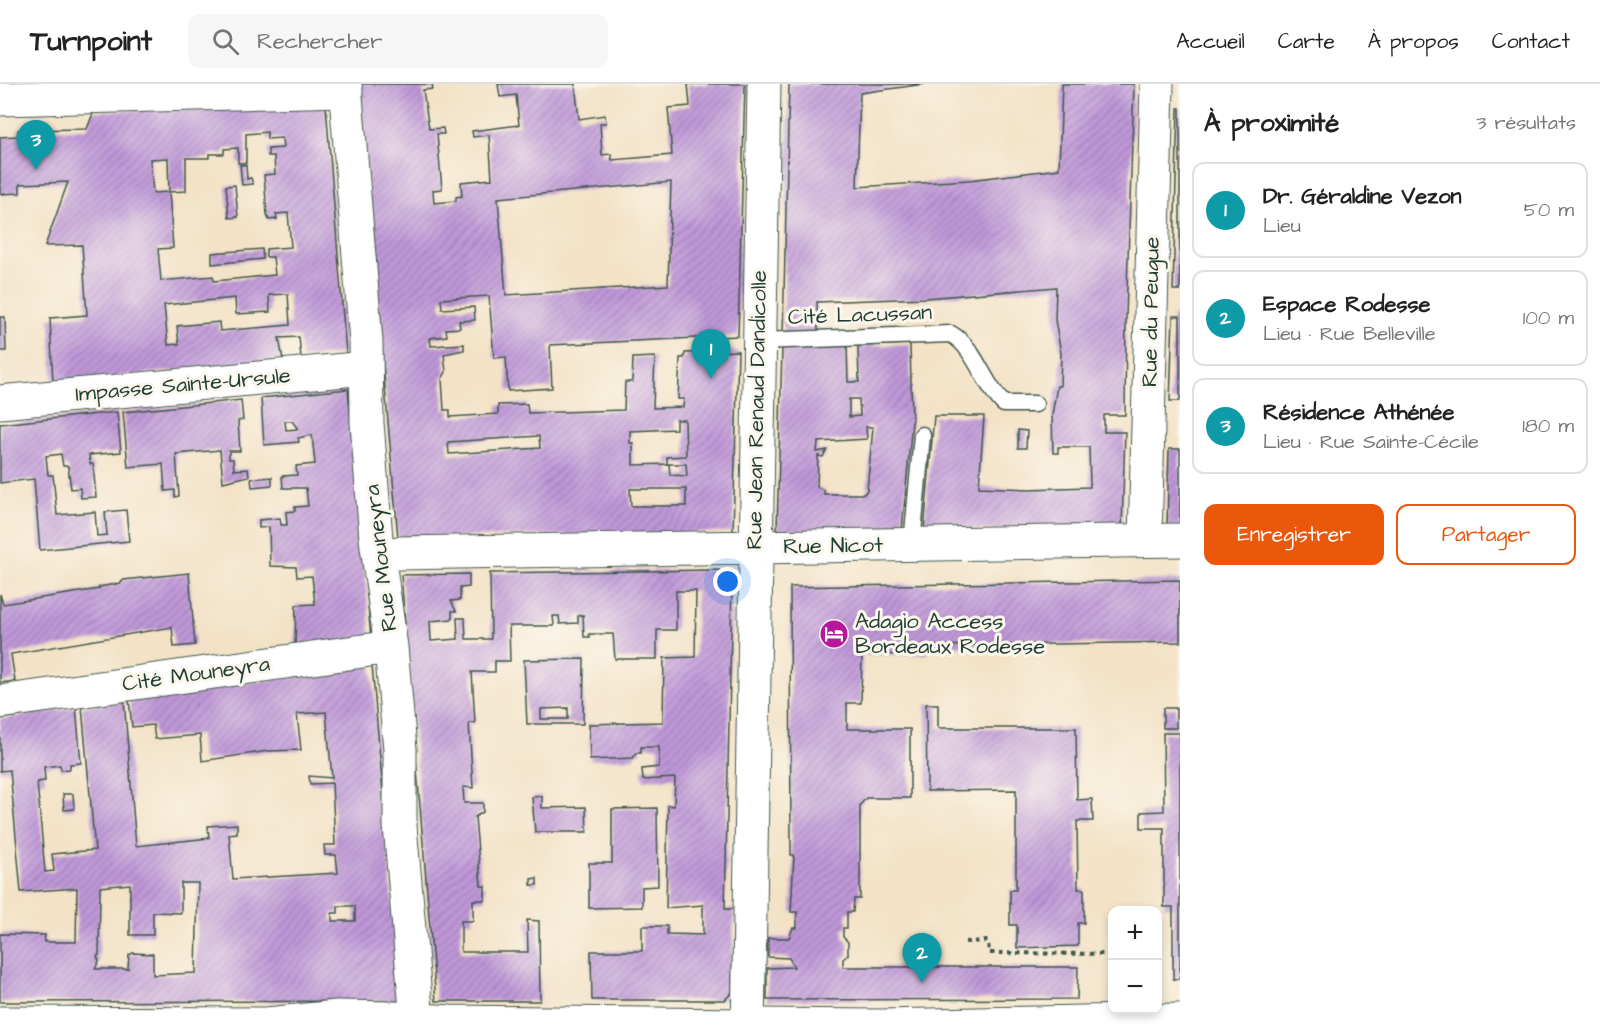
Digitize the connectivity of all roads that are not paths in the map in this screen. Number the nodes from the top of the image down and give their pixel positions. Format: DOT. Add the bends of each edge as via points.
graph roads {
  1 [pos="764,84"];
  2 [pos="1157,84"];
  3 [pos="346,87"];
  4 [pos="0,99"];
  5 [pos="759,341"];
  6 [pos="366,369"];
  7 [pos="0,402"];
  8 [pos="1035,404"];
  9 [pos="922,435"];
  10 [pos="1145,540"];
  11 [pos="1180,540"];
  12 [pos="912,544"];
  13 [pos="754,548"];
  14 [pos="379,556"];
  15 [pos="392,647"];
  16 [pos="0,702"];
  17 [pos="1180,1020"];
  18 [pos="0,1023"];
  19 [pos="417,1025"];
  20 [pos="891,1029"];
  21 [pos="745,1030"];
  1 -- 5 [label="street, Rue Jean Renaud Dandicolle"];
  2 -- 10 [label="street, Rue du Peugue"];
  3 -- 4 [label="street"];
  3 -- 6 [label="street, Rue Mouneyra"];
  5 -- 8 [label="lane, Cité Lacussan" via="951,334 961,340 1004,404"];
  5 -- 13 [label="street, Rue Jean Renaud Dandicolle"];
  6 -- 7 [label="street, Impasse Sainte-Ursule"];
  6 -- 14 [label="street, Rue Mouneyra"];
  9 -- 12 [label="lane"];
  10 -- 11 [label="street, Rue Nicot"];
  10 -- 12 [label="street, Rue Nicot"];
  12 -- 13 [label="street, Rue Nicot"];
  13 -- 14 [label="street, Rue Nicot" via="410,552"];
  13 -- 21 [label="street, Rue Jean Renaud Dandicolle"];
  14 -- 15 [label="street, Rue Mouneyra"];
  15 -- 16 [label="street, Cité Mouneyra"];
  15 -- 19 [label="street, Rue Mouneyra" via="400,749 400,826"];
  17 -- 20 [label="street"];
  18 -- 19 [label="street" via="267,1024 337,1017"];
  19 -- 21 [label="street" via="450,1022"];
  20 -- 21 [label="street"];
}
